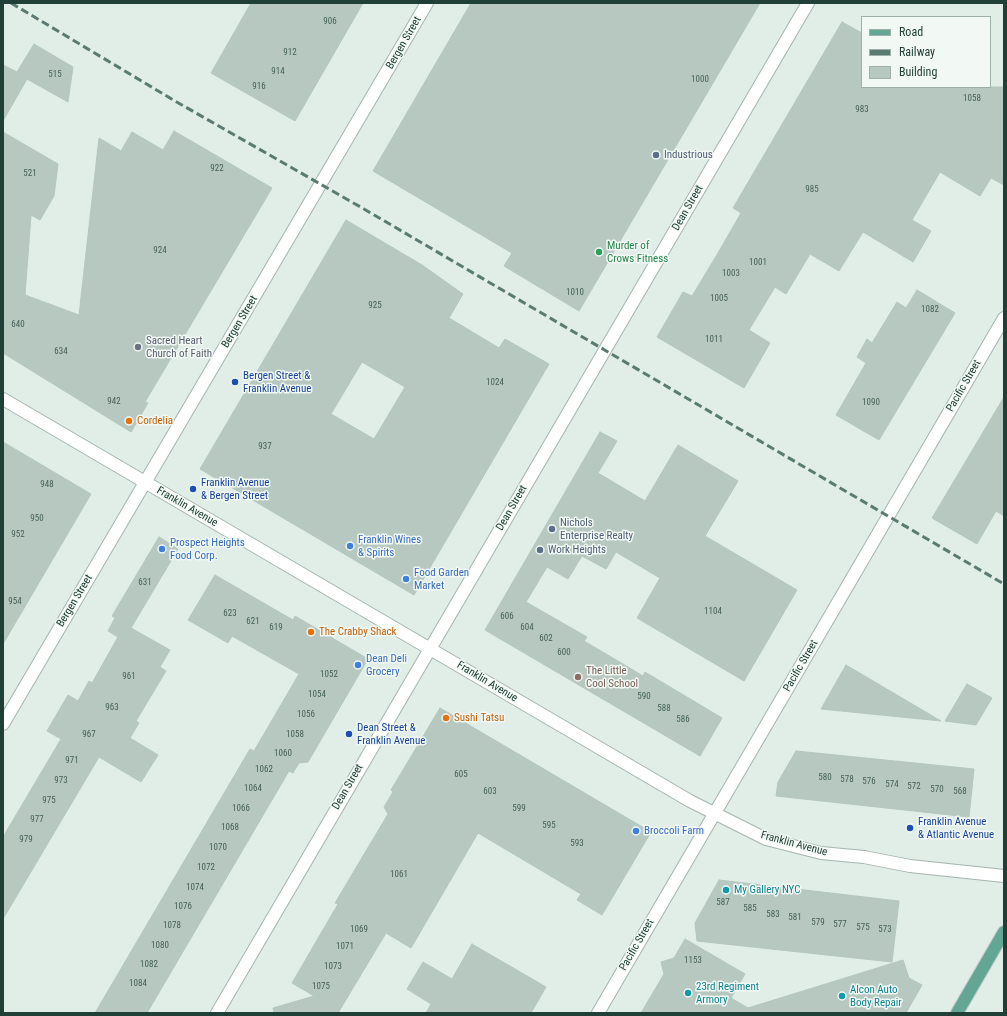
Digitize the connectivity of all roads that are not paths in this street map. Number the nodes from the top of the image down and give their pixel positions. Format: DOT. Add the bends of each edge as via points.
graph roads {
  1 [pos="427,3"];
  2 [pos="808,3"];
  3 [pos="1004,318"];
  4 [pos="3,399"];
  5 [pos="146,482"];
  6 [pos="430,648"];
  7 [pos="3,724"];
  8 [pos="714,814"];
  9 [pos="1004,876"];
  10 [pos="1004,932"];
  11 [pos="217,1013"];
  12 [pos="598,1013"];
  13 [pos="957,1013"];
  1 -- 5 [label="street, Bergen Street"];
  2 -- 6 [label="street, Dean Street"];
  3 -- 8 [label="street, Pacific Street"];
  4 -- 5 [label="street, Franklin Avenue"];
  5 -- 6 [label="street, Franklin Avenue"];
  5 -- 7 [label="street, Bergen Street"];
  6 -- 8 [label="street, Franklin Avenue"];
  6 -- 11 [label="street, Dean Street"];
  8 -- 9 [label="street, Franklin Avenue" via="766,839 821,853"];
  8 -- 12 [label="street, Pacific Street"];
  10 -- 13 [label="main road"];
}
